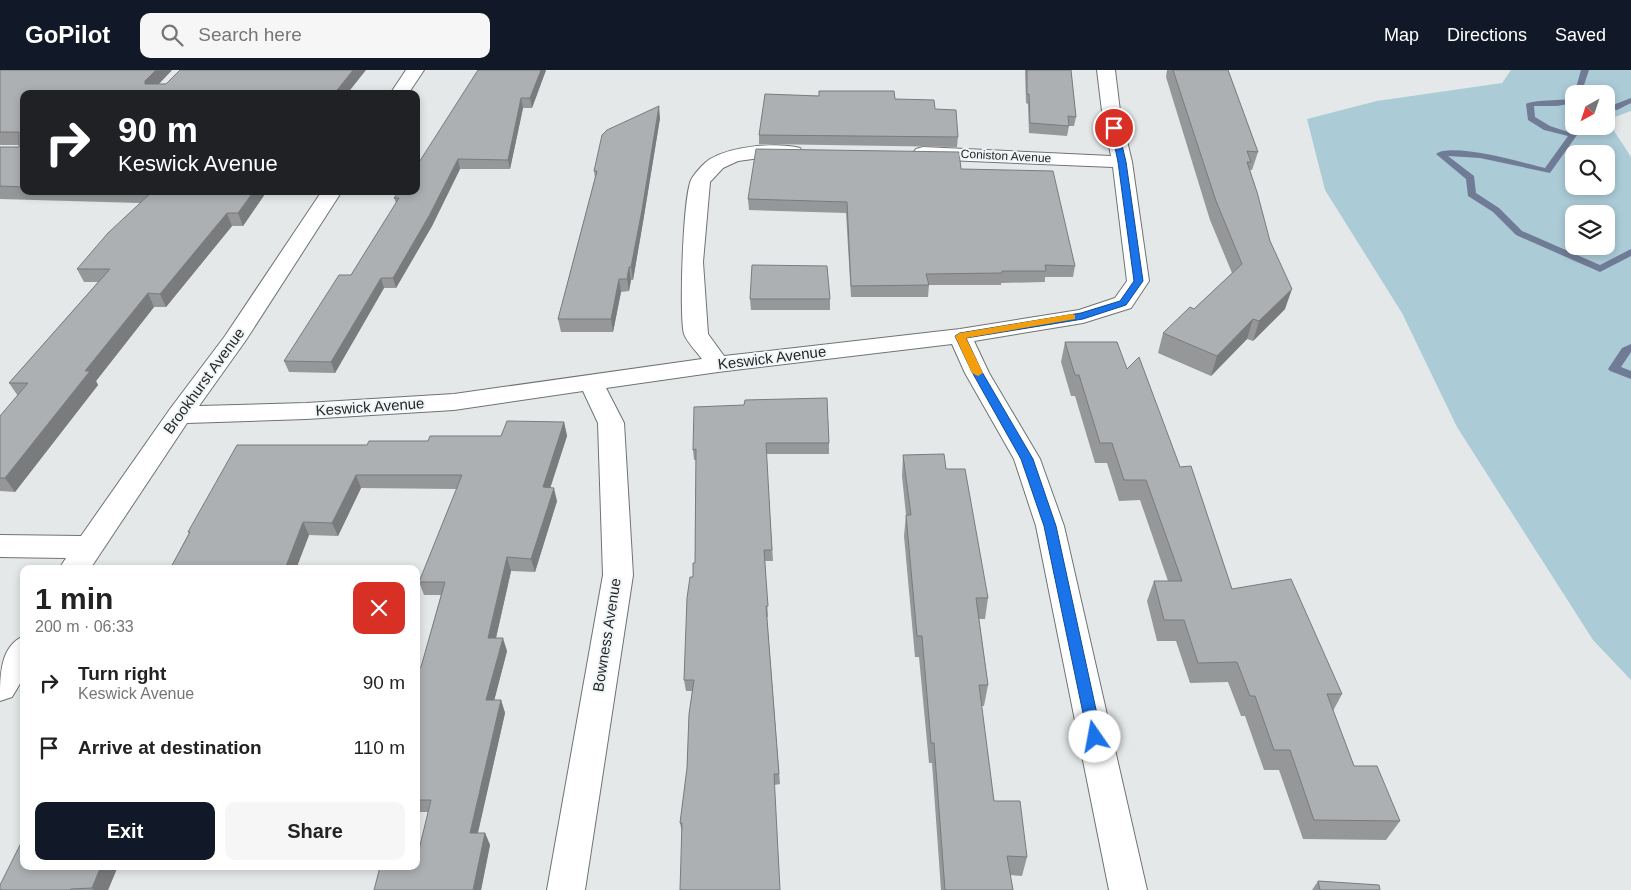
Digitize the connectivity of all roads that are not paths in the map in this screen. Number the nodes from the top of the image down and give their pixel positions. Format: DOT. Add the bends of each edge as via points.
graph roads {
  1 [pos="415,70"];
  2 [pos="1106,70"];
  3 [pos="402,90"];
  4 [pos="808,152"];
  5 [pos="904,153"];
  6 [pos="1122,162"];
  7 [pos="329,195"];
  8 [pos="960,336"];
  9 [pos="718,364"];
  10 [pos="591,382"];
  11 [pos="179,415"];
  12 [pos="0,546"];
  13 [pos="81,558"];
  14 [pos="20,655"];
  15 [pos="0,687"];
  16 [pos="566,890"];
  17 [pos="1128,890"];
  1 -- 3 [label="street"];
  2 -- 6 [label="street, Keswick Avenue"];
  4 -- 9 [label="street" via="760,152 733,156 716,164 700,181 692,262 696,334"];
  5 -- 6 [label="street, Coniston Avenue"];
  6 -- 8 [label="street, Keswick Avenue" via="1138,281 1123,303 1083,316"];
  7 -- 11 [label="street, Brookhurst Avenue" via="234,340"];
  8 -- 9 [label="street, Keswick Avenue"];
  8 -- 17 [label="street" via="1027,459 1050,526"];
  9 -- 10 [label="street, Keswick Avenue"];
  10 -- 11 [label="street, Keswick Avenue" via="454,402 306,412"];
  10 -- 16 [label="street, Bowness Avenue" via="611,423 618,575"];
  11 -- 13 [label="street, Brookhurst Avenue"];
  12 -- 13 [label="street"];
  14 -- 15 [label="street"];
}
